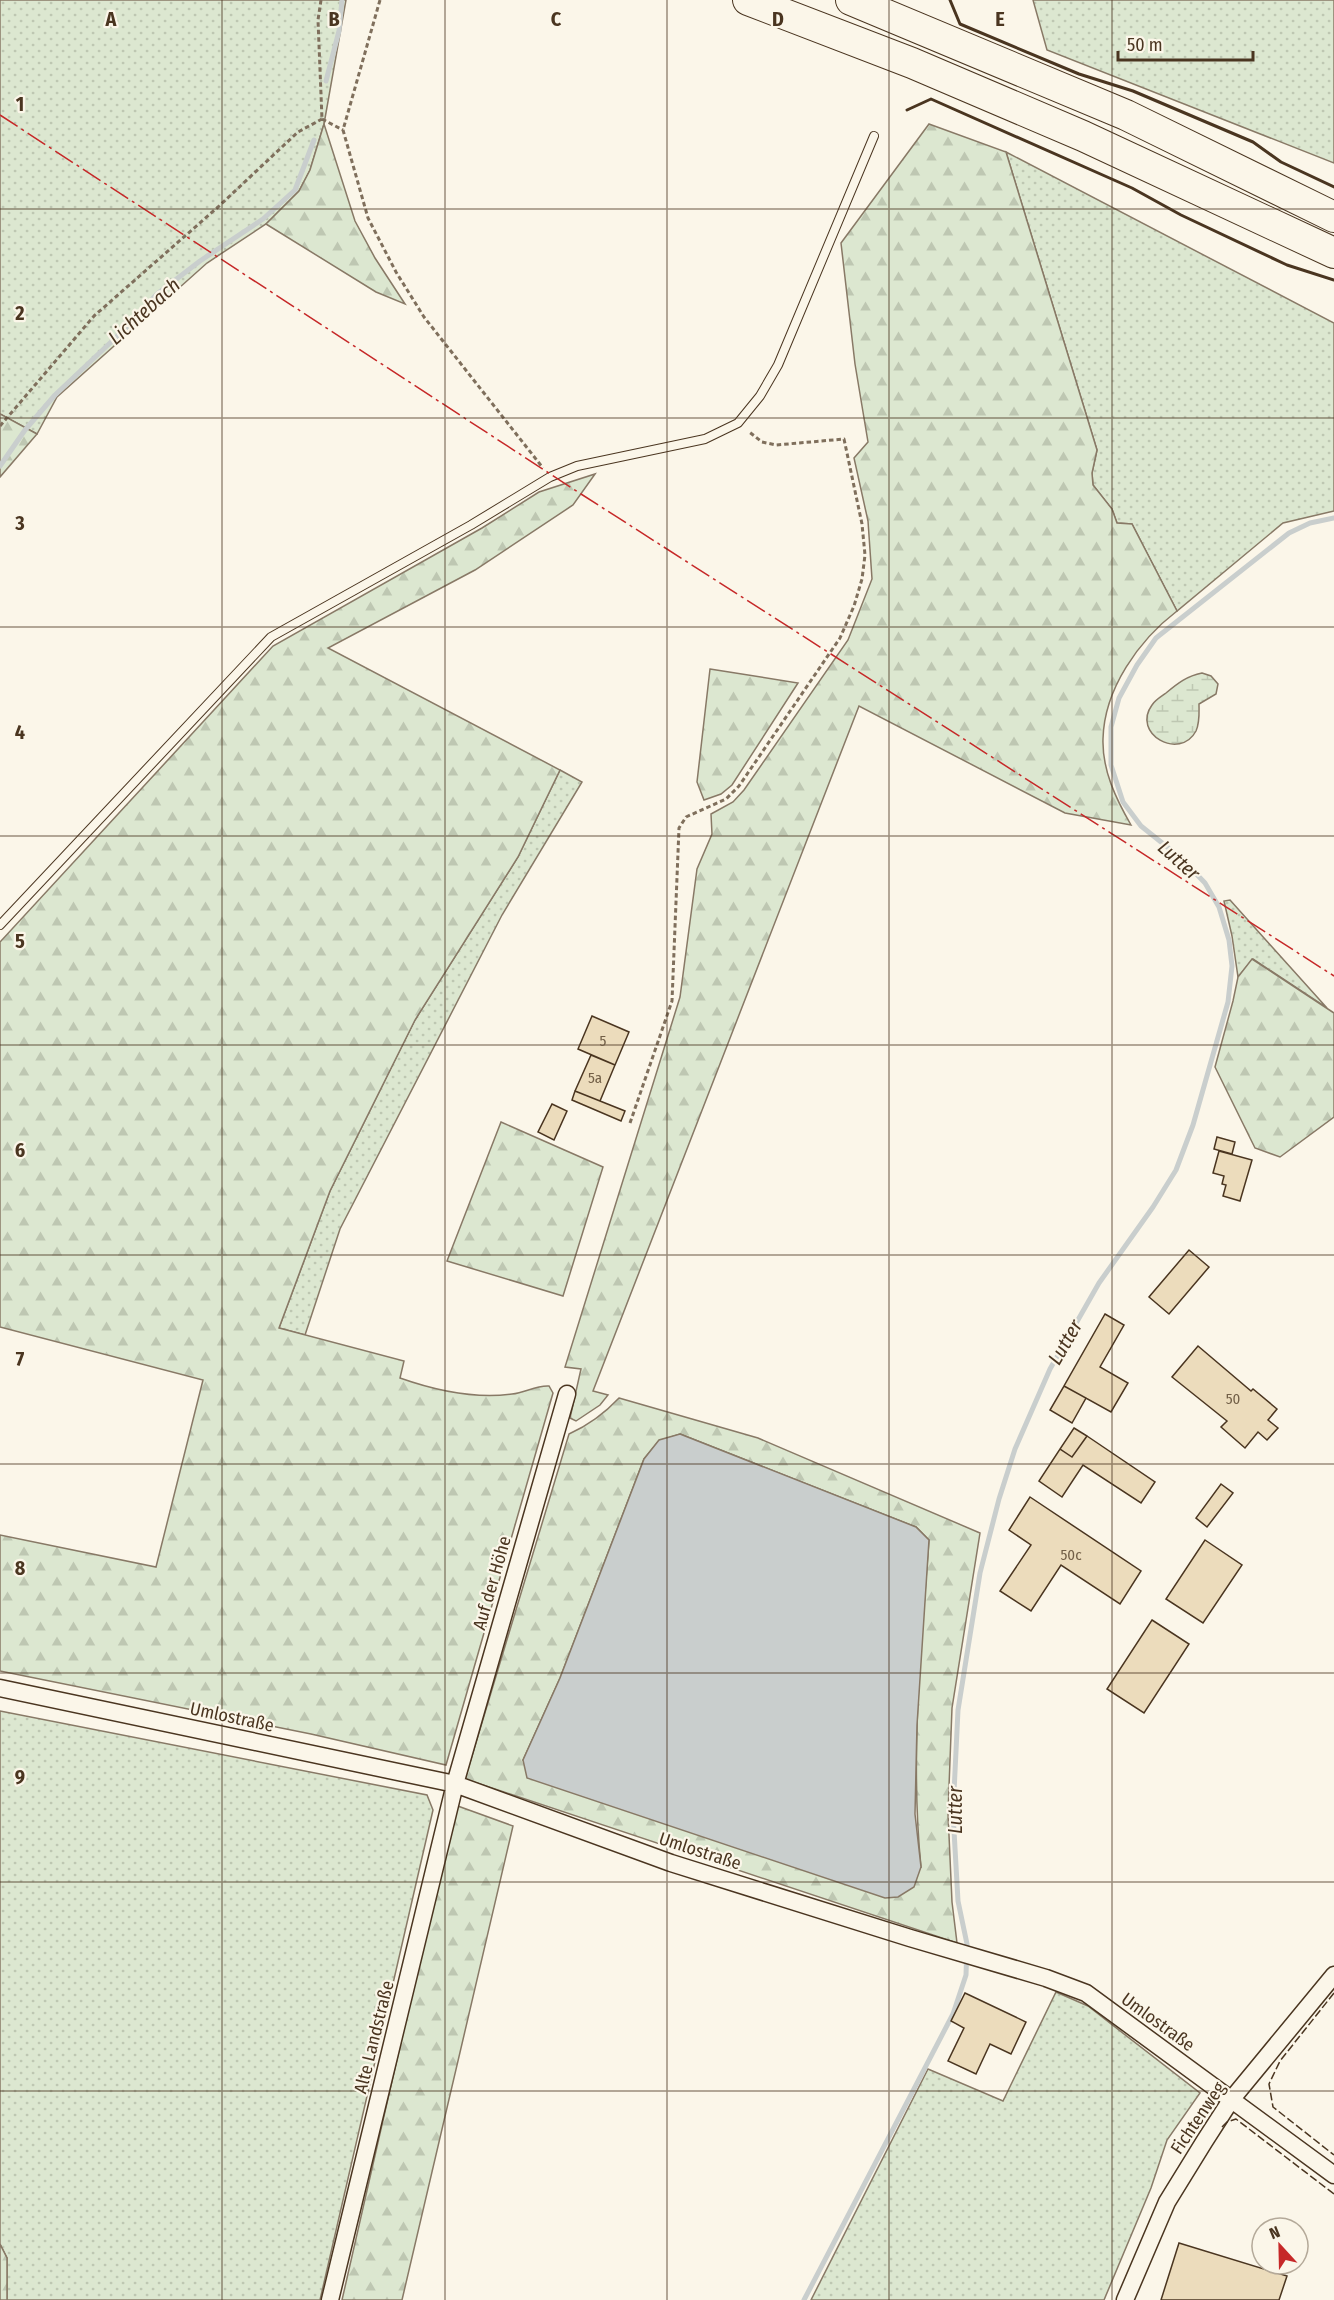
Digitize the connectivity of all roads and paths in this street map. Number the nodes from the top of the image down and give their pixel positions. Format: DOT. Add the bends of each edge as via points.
graph roads {
  1 [pos="321,0"];
  2 [pos="380,0"];
  3 [pos="748,0"];
  4 [pos="851,0"];
  5 [pos="322,119"];
  6 [pos="343,130"];
  7 [pos="874,136"];
  8 [pos="1334,217"];
  9 [pos="1334,253"];
  10 [pos="738,423"];
  11 [pos="0,426"];
  12 [pos="550,477"];
  13 [pos="0,925"];
  14 [pos="630,1123"];
  15 [pos="567,1394"];
  16 [pos="0,1688"];
  17 [pos="455,1784"];
  18 [pos="1334,1976"];
  19 [pos="1231,2100"];
  20 [pos="1334,2175"];
  21 [pos="330,2300"];
  22 [pos="1125,2300"];
  1 -- 5 [label="path" via="318,20"];
  2 -- 6 [label="path"];
  3 -- 9 [label="highway" via="1083,135"];
  4 -- 8 [label="highway" via="1126,115"];
  5 -- 6 [label="path"];
  5 -- 11 [label="path" via="298,132 94,316"];
  6 -- 12 [label="path" via="368,218 396,272 424,317"];
  7 -- 10 [label="lane" via="778,364 760,396"];
  10 -- 12 [label="lane" via="705,439 577,466"];
  10 -- 14 [label="path" via="762,442 776,445 844,439 862,524 862,579 840,638 739,786 726,799 686,816 679,828 672,1001"];
  12 -- 13 [label="lane" via="271,637"];
  15 -- 17 [label="street, Auf der Höhe"];
  16 -- 17 [label="street, Umlostraße"];
  17 -- 19 [label="street, Umlostraße" via="671,1863 1086,1993"];
  17 -- 21 [label="street, Alte Landstraße"];
  18 -- 19 [label="street, Fichtenweg"];
  19 -- 20 [label="street, Umlostraße"];
  19 -- 22 [label="street, Fichtenweg" via="1167,2202"];
}
